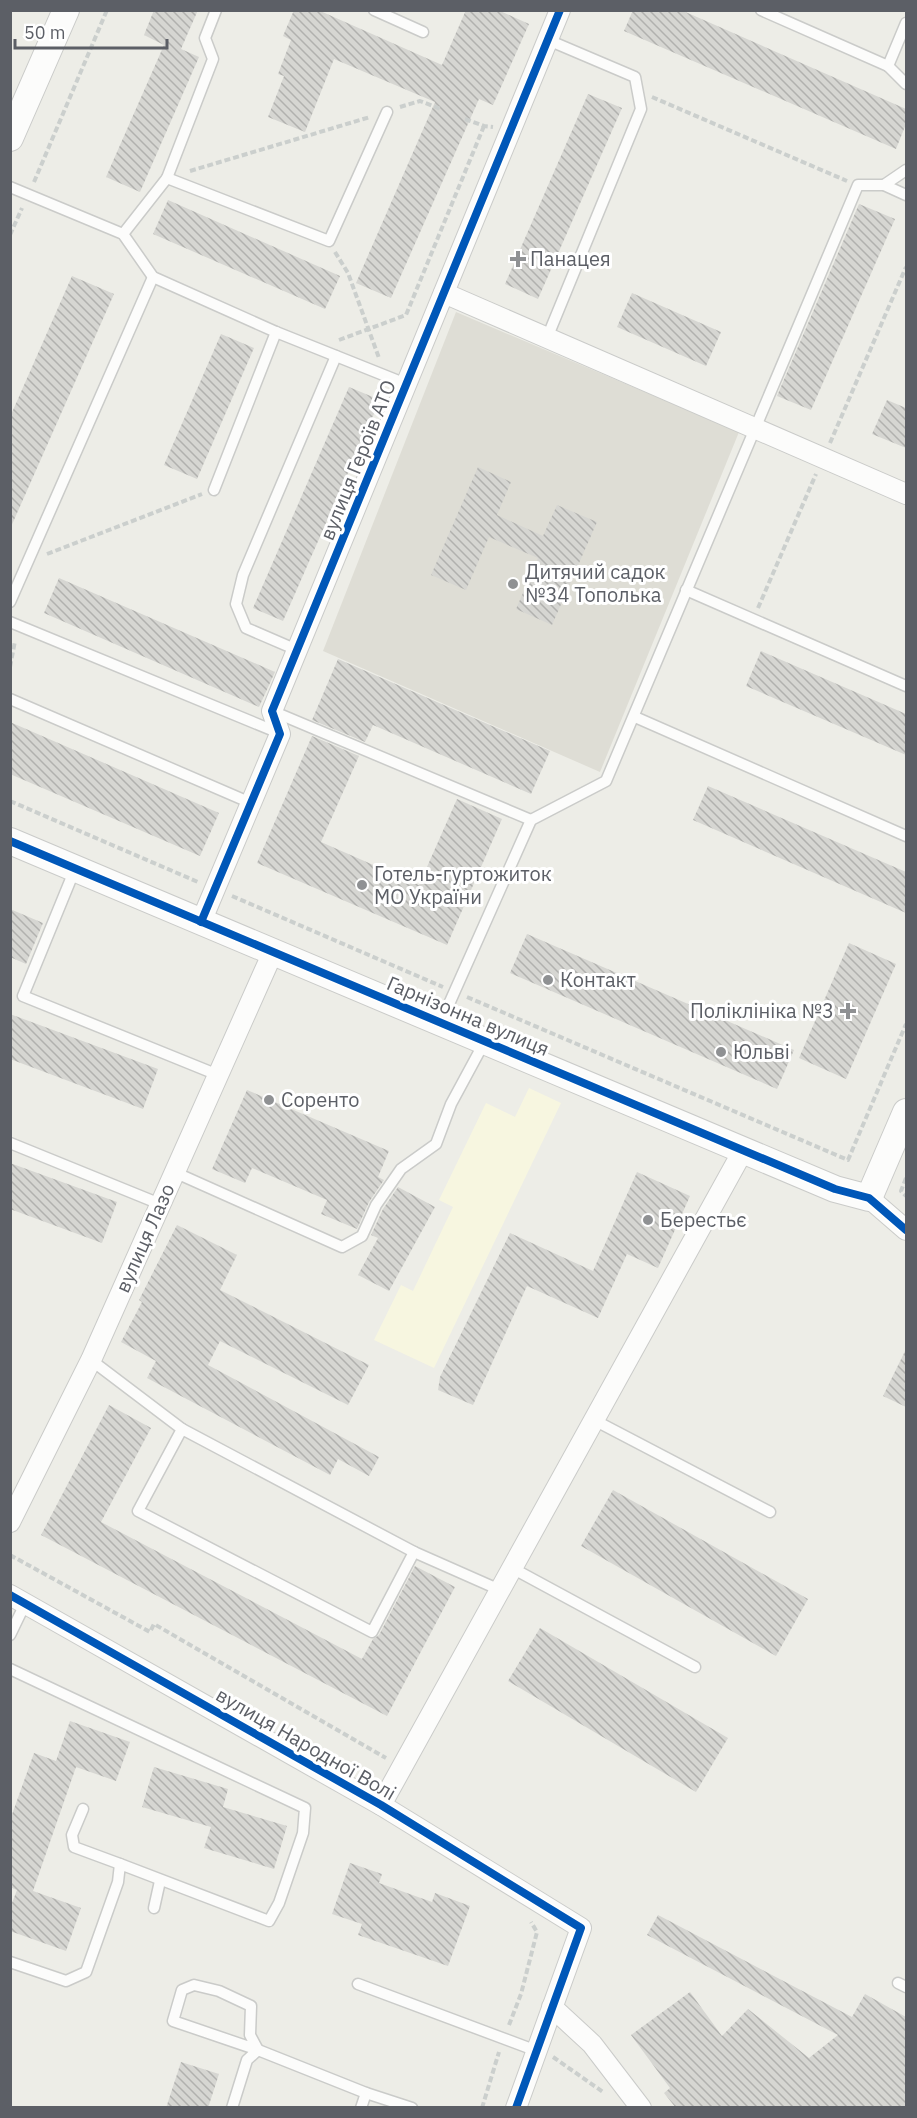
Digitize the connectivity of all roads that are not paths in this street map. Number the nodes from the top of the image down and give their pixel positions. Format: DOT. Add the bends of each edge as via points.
graph roads {
  1 [pos="66,10"];
  2 [pos="216,10"];
  3 [pos="374,10"];
  4 [pos="560,10"];
  5 [pos="761,10"];
  6 [pos="906,23"];
  7 [pos="423,32"];
  8 [pos="548,40"];
  9 [pos="888,66"];
  10 [pos="906,84"];
  11 [pos="387,112"];
  12 [pos="10,138"];
  13 [pos="906,170"];
  14 [pos="167,178"];
  15 [pos="884,185"];
  16 [pos="10,187"];
  17 [pos="906,195"];
  18 [pos="123,234"];
  19 [pos="153,277"];
  20 [pos="444,293"];
  21 [pos="276,332"];
  22 [pos="547,338"];
  23 [pos="336,356"];
  24 [pos="406,384"];
  25 [pos="754,428"];
  26 [pos="214,490"];
  27 [pos="906,494"];
  28 [pos="686,590"];
  29 [pos="10,602"];
  30 [pos="14,624"];
  31 [pos="297,650"];
  32 [pos="906,686"];
  33 [pos="10,699"];
  34 [pos="272,711"];
  35 [pos="634,717"];
  36 [pos="280,734"];
  37 [pos="251,803"];
  38 [pos="531,820"];
  39 [pos="906,836"];
  40 [pos="10,841"];
  41 [pos="75,868"];
  42 [pos="201,922"];
  43 [pos="273,952"];
  44 [pos="441,1023"];
  45 [pos="485,1041"];
  46 [pos="218,1074"];
  47 [pos="906,1112"];
  48 [pos="10,1143"];
  49 [pos="744,1149"];
  50 [pos="174,1172"];
  51 [pos="869,1198"];
  52 [pos="160,1204"];
  53 [pos="906,1230"];
  54 [pos="92,1360"];
  55 [pos="594,1420"];
  56 [pos="182,1429"];
  57 [pos="770,1512"];
  58 [pos="10,1522"];
  59 [pos="414,1552"];
  60 [pos="512,1568"];
  61 [pos="500,1590"];
  62 [pos="18,1600"];
  63 [pos="10,1635"];
  64 [pos="695,1667"];
  65 [pos="10,1669"];
  66 [pos="381,1805"];
  67 [pos="83,1809"];
  68 [pos="120,1864"];
  69 [pos="160,1881"];
  70 [pos="154,1908"];
  71 [pos="10,1962"];
  72 [pos="358,1984"];
  73 [pos="552,2007"];
  74 [pos="258,2050"];
  75 [pos="543,2053"];
  76 [pos="366,2093"];
  77 [pos="232,2108"];
  78 [pos="361,2108"];
  79 [pos="412,2108"];
  80 [pos="516,2108"];
  81 [pos="641,2108"];
  1 -- 12 [label="street"];
  2 -- 14 [label="lane" via="205,38 213,59"];
  3 -- 7 [label="lane"];
  4 -- 8 [label="street, вулиця Героїв АТО"];
  5 -- 9 [label="lane"];
  6 -- 9 [label="lane"];
  8 -- 20 [label="street, вулиця Героїв АТО"];
  8 -- 22 [label="lane" via="635,77 641,109"];
  9 -- 10 [label="lane"];
  11 -- 14 [label="lane" via="328,241"];
  13 -- 15 [label="lane"];
  14 -- 18 [label="lane"];
  15 -- 17 [label="lane"];
  15 -- 25 [label="lane" via="858,185"];
  16 -- 18 [label="lane"];
  18 -- 19 [label="lane"];
  19 -- 21 [label="lane"];
  19 -- 29 [label="lane"];
  20 -- 22 [label="street"];
  20 -- 24 [label="street, вулиця Героїв АТО"];
  21 -- 23 [label="lane"];
  21 -- 26 [label="lane"];
  22 -- 25 [label="street"];
  23 -- 24 [label="lane"];
  23 -- 31 [label="lane" via="243,575 236,604 246,628"];
  24 -- 31 [label="street, вулиця Героїв АТО"];
  25 -- 27 [label="street"];
  25 -- 28 [label="lane"];
  28 -- 32 [label="lane"];
  28 -- 35 [label="lane"];
  30 -- 36 [label="lane"];
  31 -- 34 [label="street, вулиця Героїв АТО"];
  33 -- 37 [label="lane"];
  34 -- 36 [label="street"];
  34 -- 38 [label="lane"];
  35 -- 38 [label="lane" via="606,781"];
  35 -- 39 [label="lane"];
  36 -- 37 [label="street"];
  37 -- 42 [label="street"];
  38 -- 44 [label="lane"];
  40 -- 41 [label="street, Гарнізонна вулиця"];
  41 -- 42 [label="street, Гарнізонна вулиця"];
  41 -- 46 [label="lane" via="23,996"];
  42 -- 43 [label="street, Гарнізонна вулиця"];
  43 -- 44 [label="street, Гарнізонна вулиця"];
  43 -- 46 [label="street, вулиця Лазо"];
  44 -- 45 [label="street, Гарнізонна вулиця"];
  45 -- 49 [label="street, Гарнізонна вулиця"];
  45 -- 50 [label="lane" via="451,1104 436,1144 401,1169 376,1205 362,1236 342,1247"];
  46 -- 50 [label="street, вулиця Лазо"];
  47 -- 51 [label="street"];
  48 -- 52 [label="lane"];
  49 -- 51 [label="street, Гарнізонна вулиця" via="835,1189"];
  49 -- 55 [label="street"];
  50 -- 52 [label="street, вулиця Лазо"];
  51 -- 53 [label="street, Гарнізонна вулиця"];
  52 -- 54 [label="street, вулиця Лазо"];
  54 -- 56 [label="lane"];
  54 -- 58 [label="street, вулиця Лазо"];
  55 -- 57 [label="lane"];
  55 -- 60 [label="street"];
  56 -- 59 [label="lane"];
  56 -- 59 [label="lane" via="138,1510 372,1632"];
  59 -- 61 [label="lane"];
  60 -- 61 [label="street"];
  60 -- 64 [label="lane"];
  61 -- 66 [label="street"];
  62 -- 63 [label="lane"];
  62 -- 66 [label="street, вулиця Народної Волі"];
  65 -- 69 [label="lane" via="305,1808 303,1833 269,1922"];
  66 -- 73 [label="street, вулиця Народної Волі" via="581,1928"];
  67 -- 68 [label="lane" via="72,1835 74,1847"];
  68 -- 69 [label="lane"];
  68 -- 71 [label="lane" via="118,1882 86,1972 66,1981"];
  69 -- 70 [label="lane"];
  72 -- 75 [label="lane"];
  73 -- 75 [label="street"];
  73 -- 81 [label="street" via="592,2044"];
  74 -- 74 [label="lane" via="250,2036 251,2006 219,1991 194,1985 182,1990 173,2021"];
  74 -- 76 [label="lane"];
  74 -- 77 [label="lane" via="247,2060"];
  75 -- 80 [label="street"];
  76 -- 78 [label="lane"];
  76 -- 79 [label="lane"];
}
